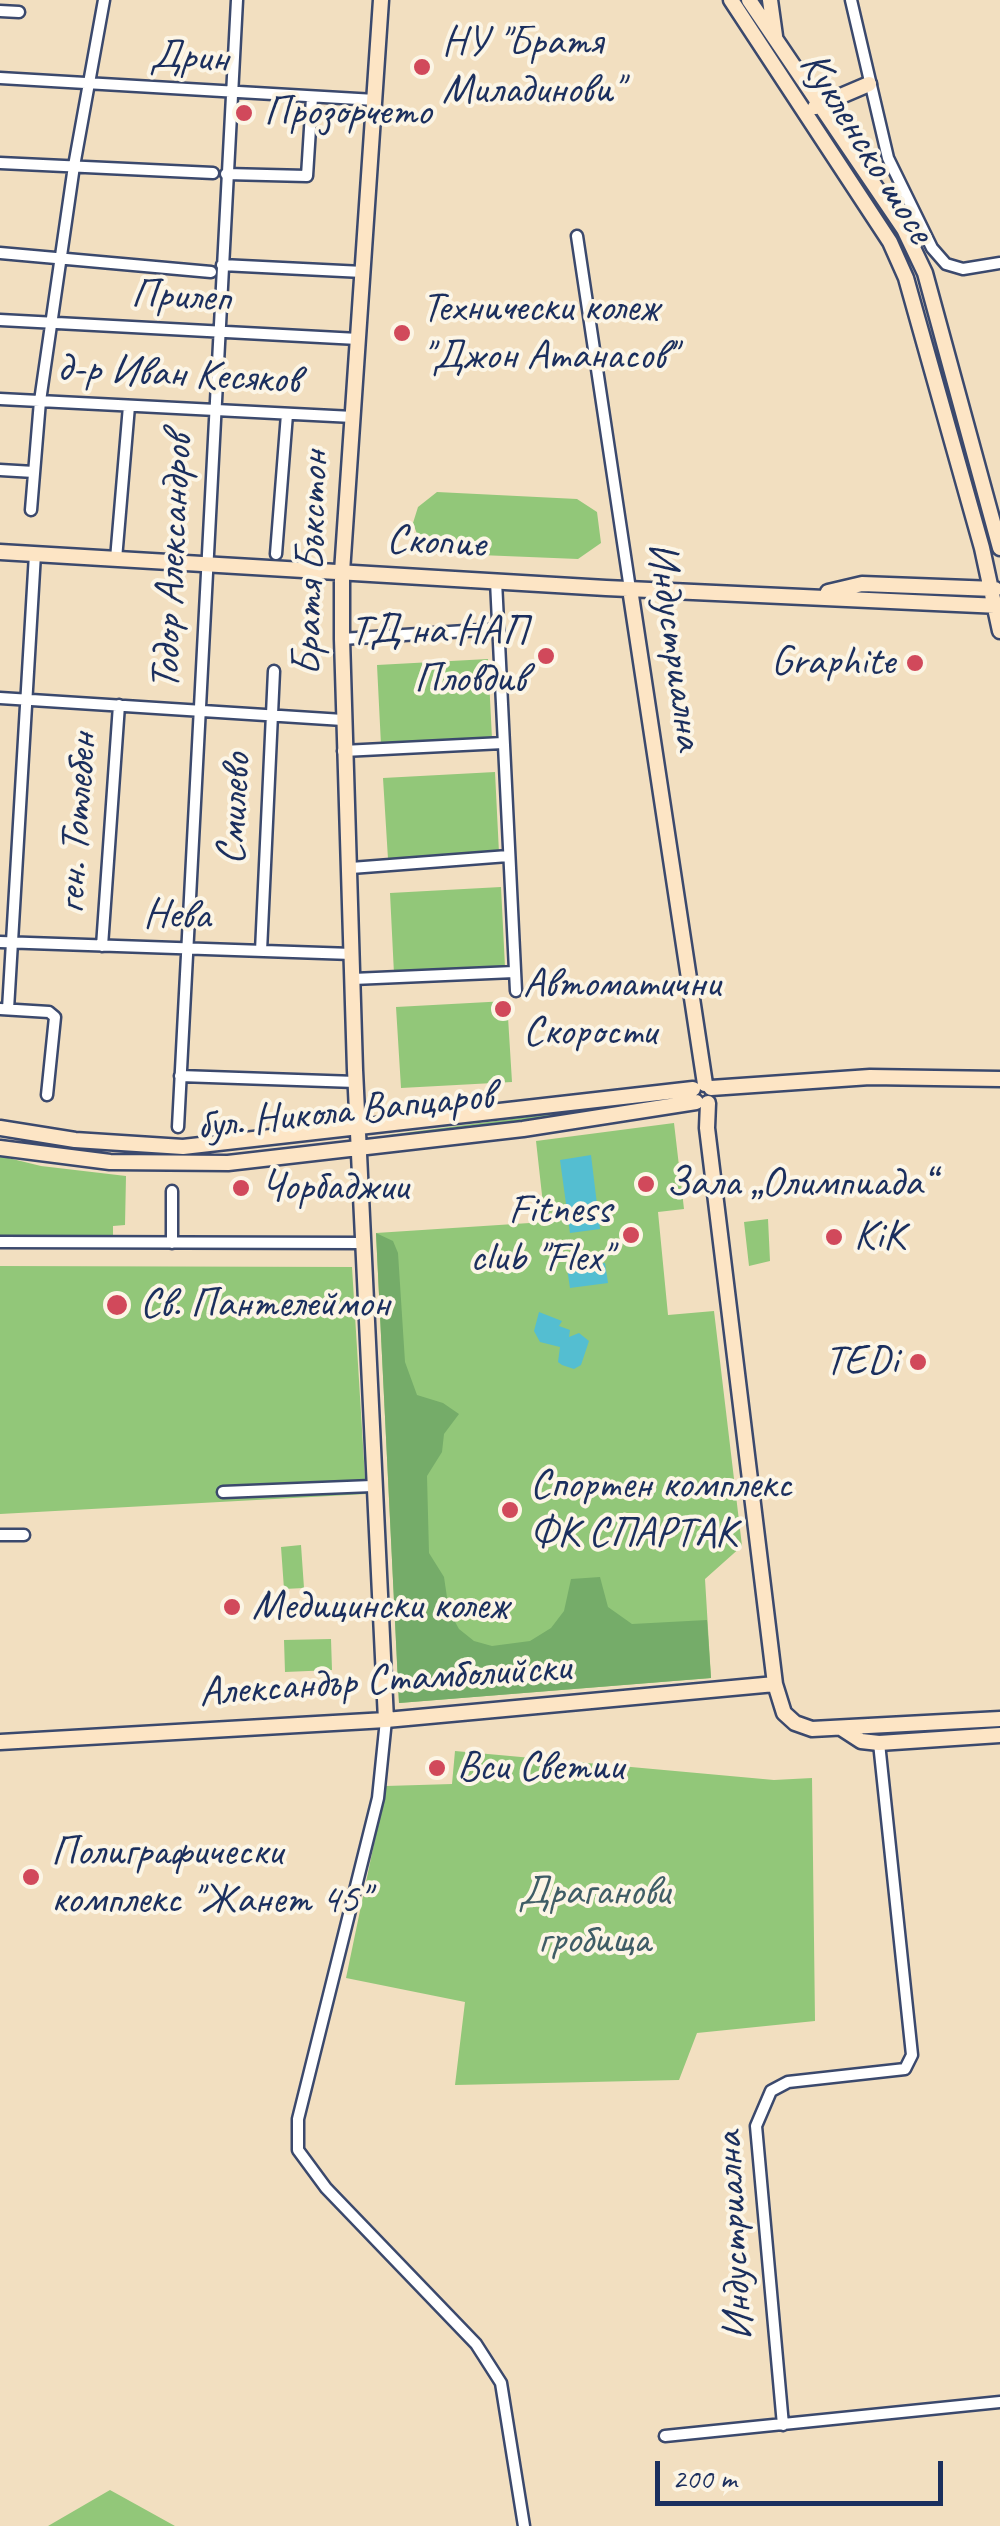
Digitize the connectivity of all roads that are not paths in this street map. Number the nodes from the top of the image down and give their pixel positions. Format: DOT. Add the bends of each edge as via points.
graph roads {
  1 [pos="104,0"];
  2 [pos="237,0"];
  3 [pos="382,0"];
  4 [pos="731,0"];
  5 [pos="748,0"];
  6 [pos="770,0"];
  7 [pos="851,0"];
  8 [pos="0,11"];
  9 [pos="18,12"];
  10 [pos="776,41"];
  11 [pos="0,78"];
  12 [pos="869,84"];
  13 [pos="92,86"];
  14 [pos="231,92"];
  15 [pos="312,97"];
  16 [pos="375,100"];
  17 [pos="820,104"];
  18 [pos="806,113"];
  19 [pos="0,163"];
  20 [pos="74,166"];
  21 [pos="213,173"];
  22 [pos="226,174"];
  23 [pos="577,236"];
  24 [pos="0,253"];
  25 [pos="62,258"];
  26 [pos="1000,263"];
  27 [pos="222,265"];
  28 [pos="211,272"];
  29 [pos="363,272"];
  30 [pos="0,320"];
  31 [pos="54,323"];
  32 [pos="218,332"];
  33 [pos="358,339"];
  34 [pos="0,398"];
  35 [pos="40,401"];
  36 [pos="129,406"];
  37 [pos="214,408"];
  38 [pos="287,414"];
  39 [pos="353,417"];
  40 [pos="0,470"];
  41 [pos="34,472"];
  42 [pos="30,510"];
  43 [pos="1000,548"];
  44 [pos="0,552"];
  45 [pos="35,554"];
  46 [pos="276,554"];
  47 [pos="116,559"];
  48 [pos="206,564"];
  49 [pos="342,572"];
  50 [pos="496,581"];
  51 [pos="630,589"];
  52 [pos="996,589"];
  53 [pos="808,596"];
  54 [pos="998,606"];
  55 [pos="496,629"];
  56 [pos="1000,631"];
  57 [pos="342,639"];
  58 [pos="274,671"];
  59 [pos="0,698"];
  60 [pos="26,699"];
  61 [pos="118,704"];
  62 [pos="196,712"];
  63 [pos="272,718"];
  64 [pos="343,720"];
  65 [pos="503,743"];
  66 [pos="343,751"];
  67 [pos="508,856"];
  68 [pos="351,868"];
  69 [pos="5,942"];
  70 [pos="102,946"];
  71 [pos="184,948"];
  72 [pos="260,951"];
  73 [pos="352,954"];
  74 [pos="514,972"];
  75 [pos="353,979"];
  76 [pos="516,991"];
  77 [pos="4,1009"];
  78 [pos="180,1076"];
  79 [pos="1000,1080"];
  80 [pos="356,1082"];
  81 [pos="703,1094"];
  82 [pos="47,1095"];
  83 [pos="178,1127"];
  84 [pos="0,1128"];
  85 [pos="359,1130"];
  86 [pos="0,1148"];
  87 [pos="361,1149"];
  88 [pos="172,1190"];
  89 [pos="0,1242"];
  90 [pos="172,1243"];
  91 [pos="364,1243"];
  92 [pos="372,1486"];
  93 [pos="223,1492"];
  94 [pos="0,1535"];
  95 [pos="24,1535"];
  96 [pos="775,1684"];
  97 [pos="1000,1718"];
  98 [pos="386,1720"];
  99 [pos="840,1728"];
  100 [pos="1000,1736"];
  101 [pos="0,1742"];
  102 [pos="879,1743"];
  103 [pos="1000,2402"];
  104 [pos="783,2425"];
  105 [pos="664,2436"];
  106 [pos="524,2526"];
  1 -- 13 [label="street"];
  2 -- 14 [label="street, Тодор Александров"];
  3 -- 16 [label="street, Братя Бъкстон"];
  4 -- 18 [label="street, Кукленско шосе"];
  5 -- 10 [label="street, Кукленско шосе"];
  6 -- 10 [label="street"];
  7 -- 12 [label="street"];
  8 -- 9 [label="street"];
  10 -- 17 [label="street, Кукленско шосе"];
  11 -- 13 [label="street, Дрин"];
  12 -- 17 [label="street"];
  12 -- 26 [label="street" via="888,158 932,248 946,264 963,269"];
  13 -- 14 [label="street, Дрин"];
  13 -- 20 [label="street"];
  14 -- 15 [label="street, Дрин"];
  14 -- 22 [label="street, Тодор Александров"];
  15 -- 16 [label="street, Дрин"];
  15 -- 22 [label="street" via="308,176"];
  16 -- 29 [label="street, Братя Бъкстон"];
  17 -- 18 [label="street"];
  17 -- 43 [label="street, Кукленско шосе" via="904,228 925,272"];
  18 -- 52 [label="street, Кукленско шосе" via="906,278"];
  19 -- 20 [label="street"];
  20 -- 21 [label="street"];
  20 -- 25 [label="street"];
  22 -- 27 [label="street, Тодор Александров"];
  23 -- 51 [label="street, Индустриална"];
  24 -- 25 [label="street"];
  25 -- 28 [label="street"];
  25 -- 31 [label="street"];
  27 -- 29 [label="street"];
  27 -- 32 [label="street, Тодор Александров"];
  29 -- 33 [label="street, Братя Бъкстон"];
  30 -- 31 [label="street, Прилеп"];
  31 -- 32 [label="street, Прилеп"];
  31 -- 35 [label="street"];
  32 -- 33 [label="street, Прилеп"];
  32 -- 37 [label="street, Тодор Александров"];
  33 -- 39 [label="street, Братя Бъкстон"];
  34 -- 35 [label="street, д-р Иван Кесяков"];
  35 -- 36 [label="street, д-р Иван Кесяков"];
  35 -- 41 [label="street"];
  36 -- 37 [label="street, д-р Иван Кесяков"];
  36 -- 47 [label="street"];
  37 -- 38 [label="street, д-р Иван Кесяков"];
  37 -- 48 [label="street, Тодор Александров"];
  38 -- 39 [label="street, д-р Иван Кесяков"];
  38 -- 46 [label="street"];
  39 -- 49 [label="street, Братя Бъкстон"];
  40 -- 41 [label="street"];
  41 -- 42 [label="street"];
  44 -- 45 [label="street, Скопие"];
  45 -- 47 [label="street, Скопие"];
  45 -- 60 [label="street"];
  47 -- 48 [label="street, Скопие"];
  48 -- 49 [label="street, Скопие"];
  48 -- 62 [label="street, Тодор Александров"];
  49 -- 50 [label="street, Скопие"];
  49 -- 57 [label="street, Братя Бъкстон"];
  50 -- 51 [label="street, Скопие"];
  50 -- 55 [label="street"];
  51 -- 53 [label="street, Скопие"];
  51 -- 81 [label="street, Индустриална"];
  52 -- 53 [label="street, Скопие" via="862,584"];
  52 -- 54 [label="street, Кукленско шосе"];
  53 -- 54 [label="street, Скопие"];
  54 -- 56 [label="street, Кукленско шосе"];
  55 -- 57 [label="street"];
  55 -- 65 [label="street"];
  57 -- 64 [label="street, Братя Бъкстон"];
  58 -- 63 [label="street, Смилево"];
  59 -- 60 [label="street"];
  60 -- 61 [label="street"];
  60 -- 69 [label="street"];
  61 -- 62 [label="street"];
  61 -- 70 [label="street, ген. Тотлебен"];
  62 -- 63 [label="street"];
  62 -- 71 [label="street, Тодор Александров"];
  63 -- 64 [label="street"];
  63 -- 72 [label="street, Смилево"];
  64 -- 66 [label="street, Братя Бъкстон"];
  65 -- 66 [label="street"];
  65 -- 67 [label="street"];
  66 -- 68 [label="street, Братя Бъкстон"];
  67 -- 68 [label="street"];
  67 -- 74 [label="street"];
  68 -- 73 [label="street, Братя Бъкстон"];
  69 -- 70 [label="street, Нева"];
  69 -- 77 [label="street"];
  70 -- 71 [label="street, Нева"];
  71 -- 72 [label="street, Нева"];
  71 -- 78 [label="street, Тодор Александров"];
  72 -- 73 [label="street, Нева"];
  73 -- 75 [label="street, Братя Бъкстон"];
  74 -- 75 [label="street"];
  74 -- 76 [label="street"];
  75 -- 80 [label="street, Братя Бъкстон"];
  77 -- 82 [label="street" via="55,1017"];
  78 -- 80 [label="street"];
  78 -- 83 [label="street, Тодор Александров"];
  79 -- 81 [label="street, бул. Никола Вапцаров" via="870,1077"];
  80 -- 85 [label="street, Братя Бъкстон"];
  81 -- 85 [label="street, бул. Никола Вапцаров"];
  81 -- 87 [label="street, бул. Никола Вапцаров"];
  81 -- 96 [label="street, Индустриална"];
  84 -- 85 [label="street, бул. Никола Вапцаров" via="183,1148"];
  85 -- 87 [label="street, Братя Бъкстон"];
  86 -- 87 [label="street, бул. Никола Вапцаров" via="184,1165"];
  87 -- 91 [label="street"];
  88 -- 90 [label="street"];
  89 -- 90 [label="street"];
  90 -- 91 [label="street"];
  91 -- 92 [label="street"];
  92 -- 93 [label="street"];
  92 -- 98 [label="street"];
  94 -- 95 [label="street"];
  96 -- 98 [label="street, Александър Стамболийски"];
  96 -- 99 [label="street, Индустриална" via="795,1723"];
  97 -- 99 [label="street, Индустриална"];
  98 -- 101 [label="street, Александър Стамболийски"];
  98 -- 106 [label="street" via="378,1798 298,2120 298,2150 326,2188 476,2344 501,2383"];
  99 -- 102 [label="street, Индустриална"];
  100 -- 102 [label="street, Индустриална"];
  102 -- 104 [label="street, Индустриална" via="912,2054 906,2069 788,2082 772,2091 756,2126"];
  103 -- 104 [label="street"];
  104 -- 105 [label="street"];
}
